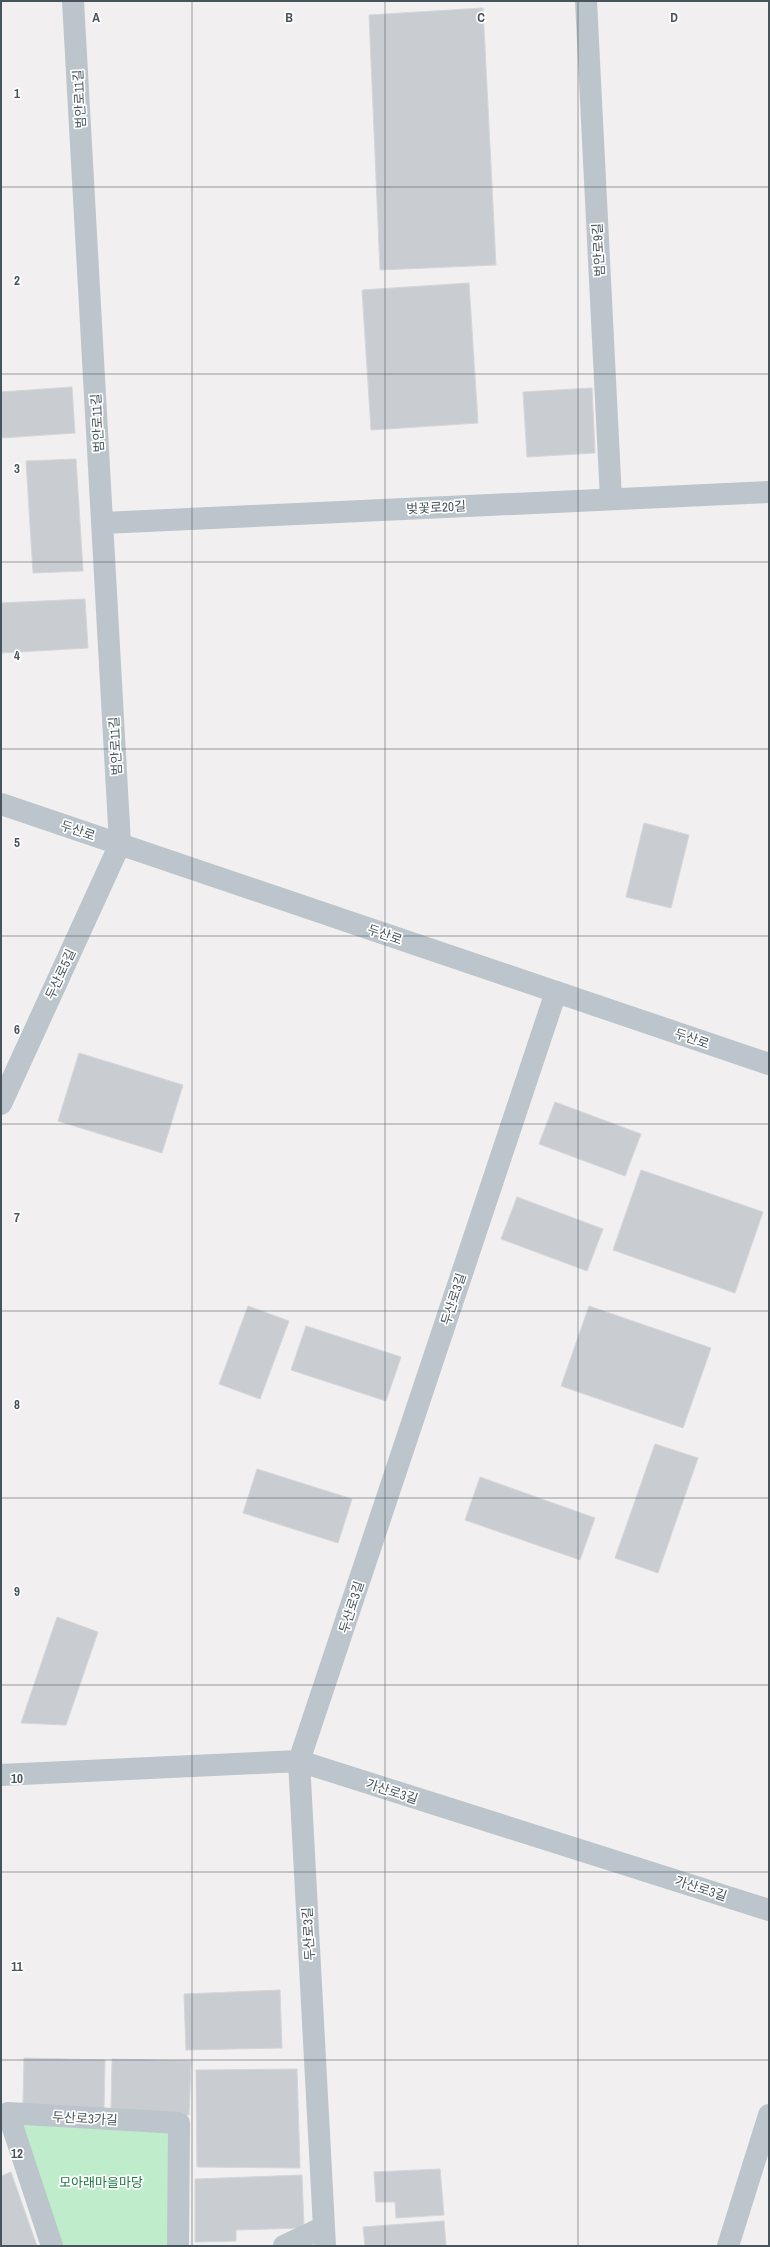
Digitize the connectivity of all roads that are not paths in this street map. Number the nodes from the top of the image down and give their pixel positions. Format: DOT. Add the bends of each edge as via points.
graph roads {
  1 [pos="73,1"];
  2 [pos="586,1"];
  3 [pos="769,492"];
  4 [pos="611,499"];
  5 [pos="103,523"];
  6 [pos="1,804"];
  7 [pos="120,844"];
  8 [pos="556,992"];
  9 [pos="769,1064"];
  10 [pos="1,1104"];
  11 [pos="299,1761"];
  12 [pos="1,1774"];
  13 [pos="769,1910"];
  14 [pos="769,2118"];
  15 [pos="324,2236"];
  16 [pos="52,2246"];
  17 [pos="178,2246"];
  18 [pos="284,2246"];
  19 [pos="728,2246"];
  1 -- 5 [label="street, 범안로11길"];
  2 -- 4 [label="street, 범안로9길"];
  3 -- 4 [label="street, 벚꽃로20길"];
  4 -- 5 [label="street, 벚꽃로20길"];
  5 -- 7 [label="street, 범안로11길"];
  6 -- 7 [label="street, 두산로"];
  7 -- 8 [label="street, 두산로"];
  7 -- 10 [label="street, 두산로5길"];
  8 -- 9 [label="street, 두산로"];
  8 -- 11 [label="street, 두산로3길"];
  11 -- 12 [label="street, 가산로3길"];
  11 -- 13 [label="street, 가산로3길"];
  11 -- 15 [label="street, 두산로3길"];
  14 -- 19 [label="street"];
  15 -- 18 [label="street"];
  16 -- 17 [label="street, 두산로3가길" via="8,2113 179,2123"];
}
